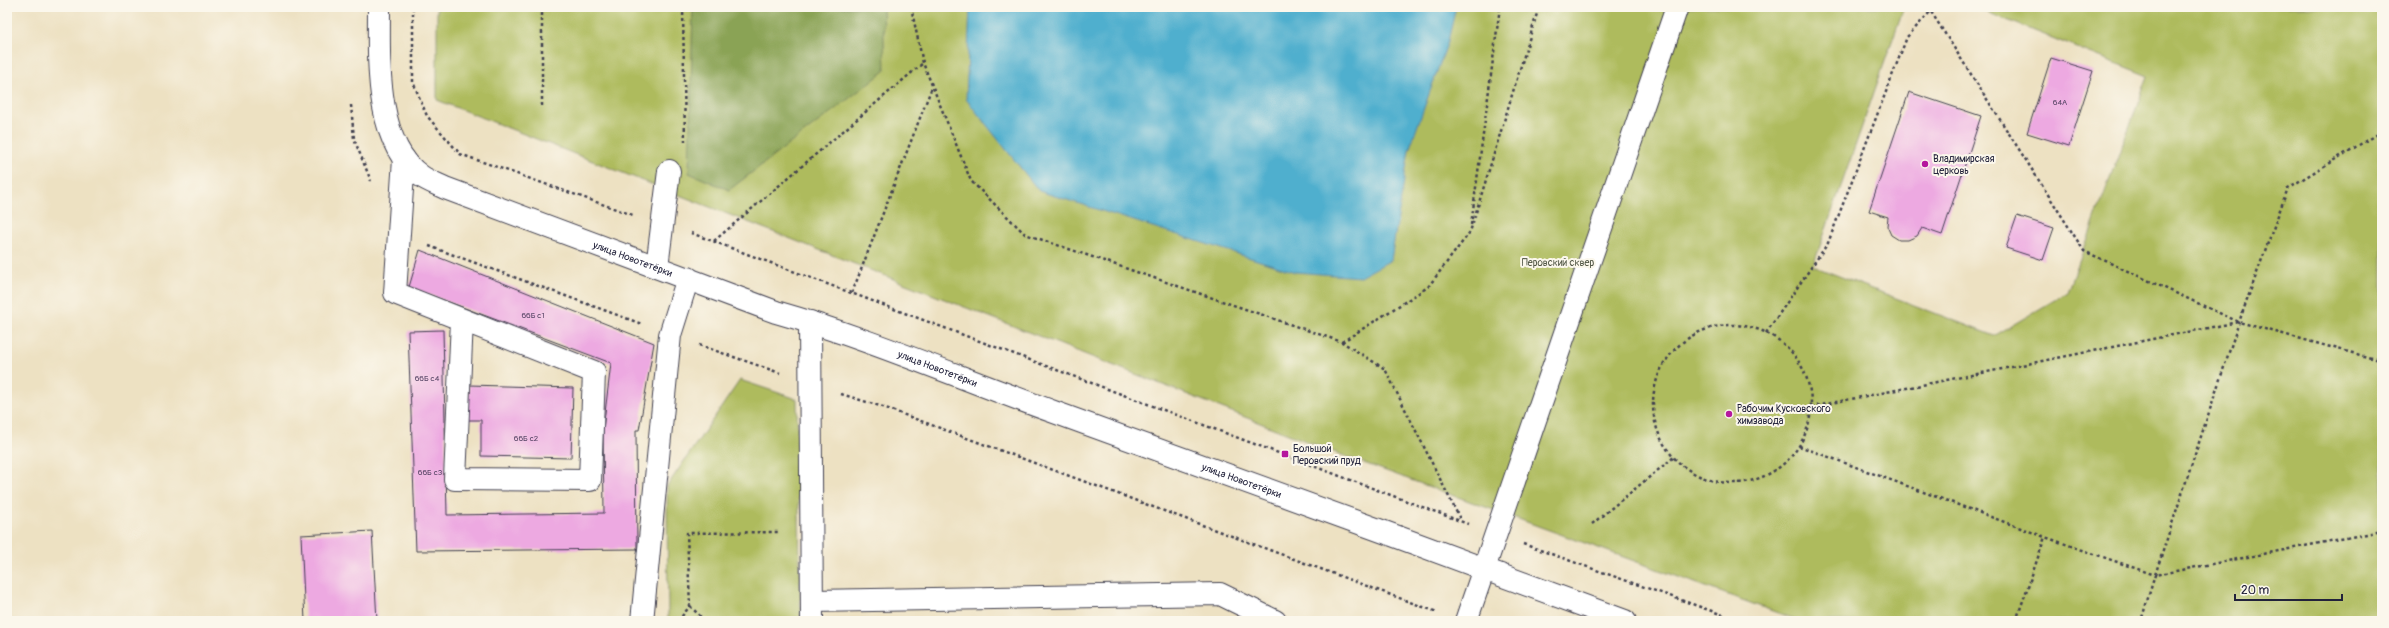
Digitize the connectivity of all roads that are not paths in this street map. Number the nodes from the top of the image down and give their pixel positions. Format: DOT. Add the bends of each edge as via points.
graph roads {
  1 [pos="379,7"];
  2 [pos="1677,7"];
  3 [pos="404,159"];
  4 [pos="669,171"];
  5 [pos="657,267"];
  6 [pos="688,278"];
  7 [pos="462,320"];
  8 [pos="810,322"];
  9 [pos="1484,567"];
  10 [pos="812,611"];
  11 [pos="642,621"];
  12 [pos="1275,621"];
  13 [pos="1466,621"];
  14 [pos="1625,621"];
  1 -- 3 [label="street, улица Новотетёрки" via="379,68 383,104 393,137"];
  2 -- 9 [label="street"];
  3 -- 5 [label="street, улица Новотетёрки" via="420,176 445,188"];
  3 -- 7 [label="street" via="395,293"];
  4 -- 5 [label="street"];
  5 -- 6 [label="street, улица Новотетёрки"];
  6 -- 8 [label="street, улица Новотетёрки" via="776,312"];
  6 -- 11 [label="street" via="670,334"];
  7 -- 7 [label="street" via="594,372 590,480 456,479"];
  8 -- 9 [label="street, улица Новотетёрки"];
  8 -- 10 [label="street"];
  9 -- 13 [label="street"];
  9 -- 14 [label="street, улица Новотетёрки"];
  10 -- 12 [label="street" via="1220,594"];
}
